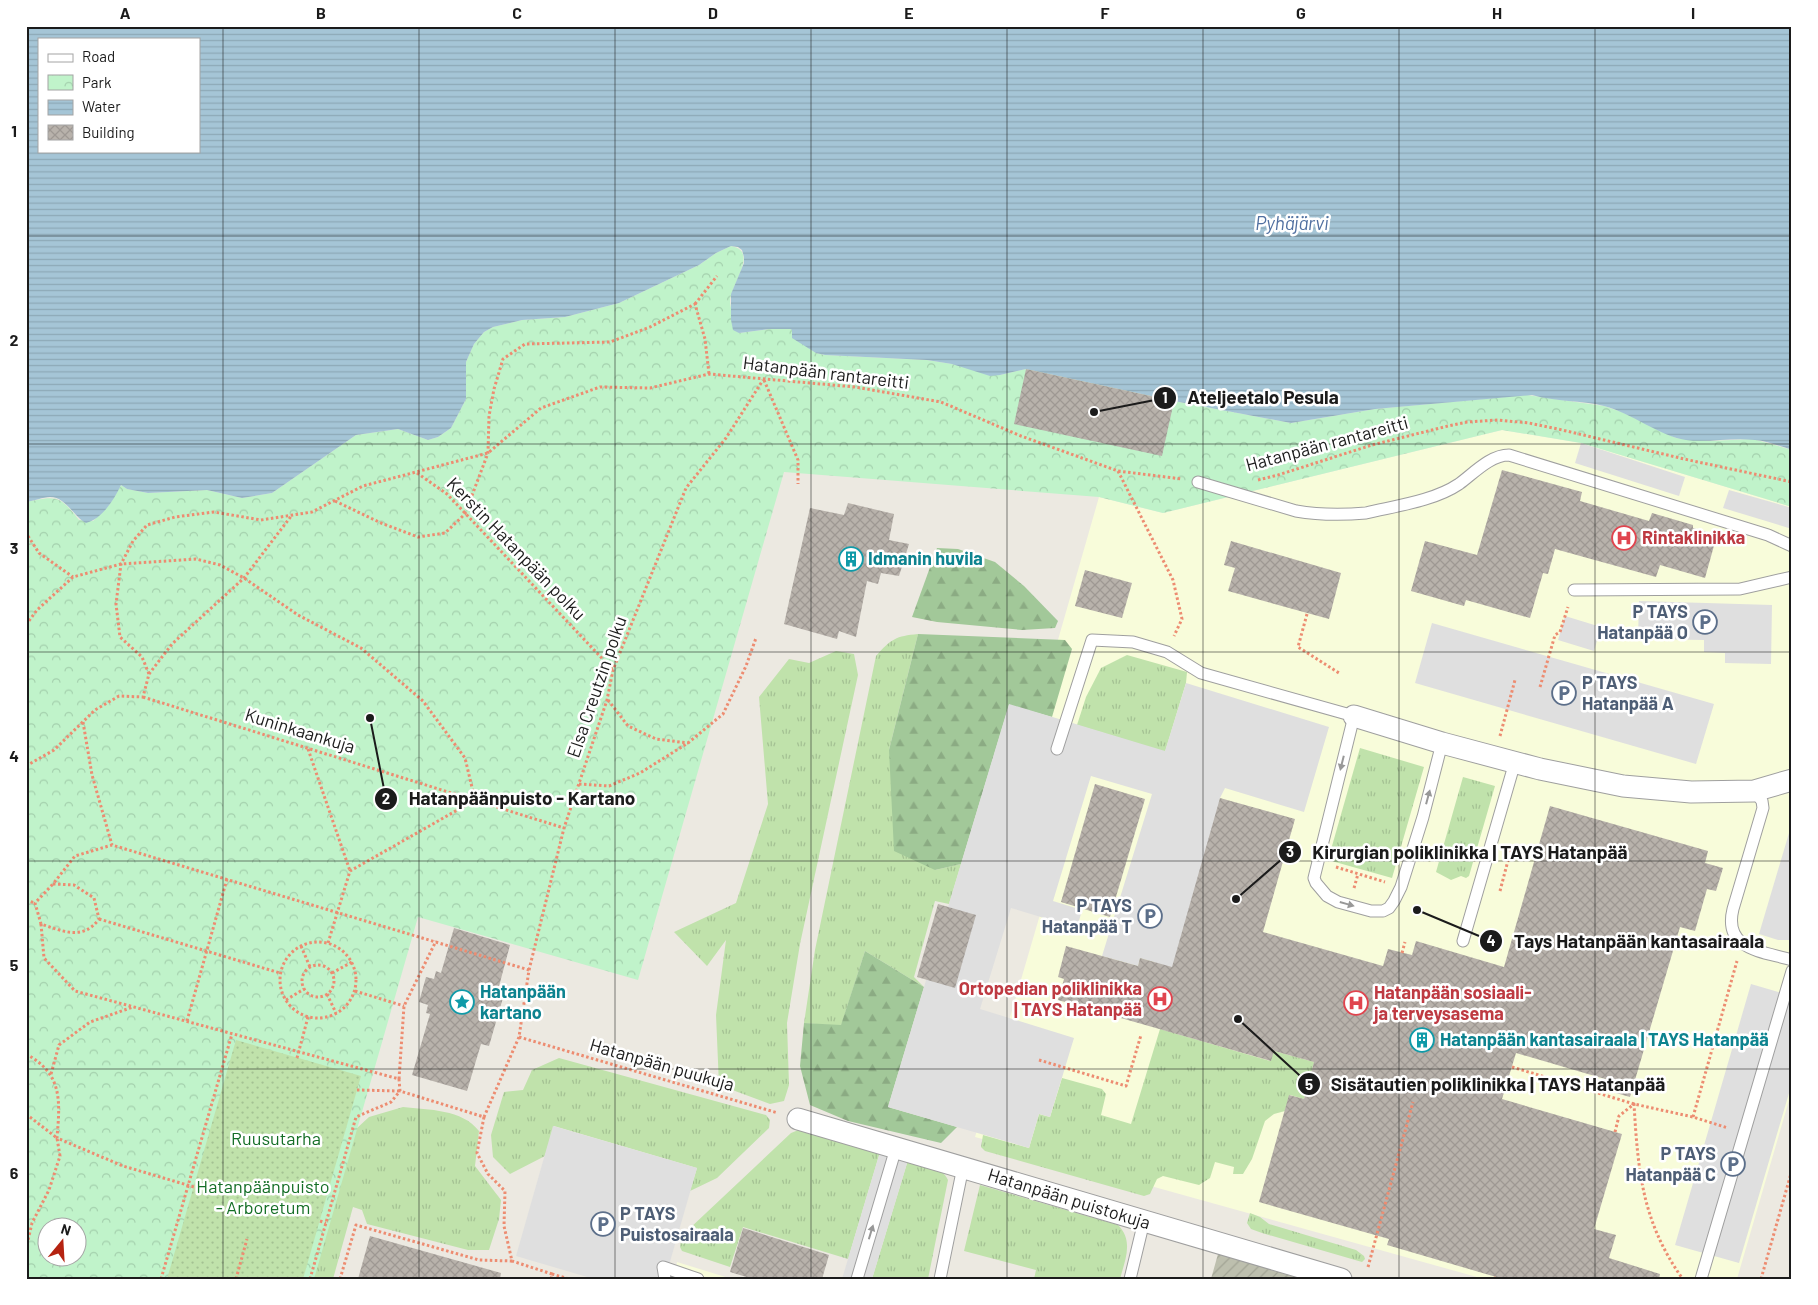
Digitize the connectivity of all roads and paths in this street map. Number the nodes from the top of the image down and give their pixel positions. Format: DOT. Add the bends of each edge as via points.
graph roads {
  1 [pos="717,276"];
  2 [pos="695,304"];
  3 [pos="709,374"];
  4 [pos="763,380"];
  5 [pos="488,453"];
  6 [pos="1118,471"];
  7 [pos="417,472"];
  8 [pos="1198,482"];
  9 [pos="1249,482"];
  10 [pos="1792,482"];
  11 [pos="798,484"];
  12 [pos="334,500"];
  13 [pos="465,514"];
  14 [pos="292,515"];
  15 [pos="28,536"];
  16 [pos="1792,546"];
  17 [pos="121,564"];
  18 [pos="73,577"];
  19 [pos="1792,577"];
  20 [pos="244,578"];
  21 [pos="1574,590"];
  22 [pos="1307,614"];
  23 [pos="26,625"];
  24 [pos="756,638"];
  25 [pos="1167,652"];
  26 [pos="613,670"];
  27 [pos="1339,673"];
  28 [pos="149,674"];
  29 [pos="1515,680"];
  30 [pos="1540,687"];
  31 [pos="143,697"];
  32 [pos="607,700"];
  33 [pos="1354,716"];
  34 [pos="83,722"];
  35 [pos="688,743"];
  36 [pos="1442,743"];
  37 [pos="308,748"];
  38 [pos="1057,750"];
  39 [pos="1494,757"];
  40 [pos="1515,762"];
  41 [pos="26,766"];
  42 [pos="1792,780"];
  43 [pos="579,784"];
  44 [pos="1754,791"];
  45 [pos="475,800"];
  46 [pos="564,828"];
  47 [pos="112,845"];
  48 [pos="1328,865"];
  49 [pos="350,871"];
  50 [pos="1358,874"];
  51 [pos="227,879"];
  52 [pos="53,884"];
  53 [pos="1390,884"];
  54 [pos="1353,891"];
  55 [pos="26,900"];
  56 [pos="35,903"];
  57 [pos="338,911"];
  58 [pos="99,919"];
  59 [pos="41,924"];
  60 [pos="436,941"];
  61 [pos="1463,941"];
  62 [pos="328,942"];
  63 [pos="1405,942"];
  64 [pos="301,946"];
  65 [pos="207,951"];
  66 [pos="1402,952"];
  67 [pos="1792,960"];
  68 [pos="352,962"];
  69 [pos="310,967"];
  70 [pos="529,970"];
  71 [pos="1792,971"];
  72 [pos="332,972"];
  73 [pos="280,973"];
  74 [pos="304,989"];
  75 [pos="355,991"];
  76 [pos="327,994"];
  77 [pos="286,1000"];
  78 [pos="404,1006"];
  79 [pos="134,1007"];
  80 [pos="336,1013"];
  81 [pos="308,1017"];
  82 [pos="187,1021"];
  83 [pos="232,1034"];
  84 [pos="1141,1036"];
  85 [pos="519,1037"];
  86 [pos="299,1052"];
  87 [pos="26,1054"];
  88 [pos="297,1058"];
  89 [pos="1039,1060"];
  90 [pos="1512,1067"];
  91 [pos="51,1074"];
  92 [pos="399,1079"];
  93 [pos="357,1090"];
  94 [pos="400,1091"];
  95 [pos="1414,1102"];
  96 [pos="1634,1104"];
  97 [pos="26,1114"];
  98 [pos="484,1117"];
  99 [pos="798,1119"];
  100 [pos="1615,1132"];
  101 [pos="1743,1132"];
  102 [pos="57,1138"];
  103 [pos="896,1148"];
  104 [pos="963,1167"];
  105 [pos="1792,1170"];
  106 [pos="188,1186"];
  107 [pos="194,1187"];
  108 [pos="320,1221"];
  109 [pos="1144,1221"];
  110 [pos="326,1223"];
  111 [pos="247,1238"];
  112 [pos="26,1249"];
  113 [pos="512,1260"];
  114 [pos="1368,1267"];
  115 [pos="552,1274"];
  116 [pos="161,1279"];
  117 [pos="236,1279"];
  118 [pos="310,1279"];
  119 [pos="340,1279"];
  120 [pos="552,1279"];
  121 [pos="570,1279"];
  122 [pos="665,1279"];
  123 [pos="698,1279"];
  124 [pos="858,1279"];
  125 [pos="940,1279"];
  126 [pos="1130,1279"];
  127 [pos="1341,1279"];
  128 [pos="1683,1279"];
  129 [pos="1701,1279"];
  130 [pos="1761,1279"];
  1 -- 2 [label="path"];
  2 -- 3 [label="path" via="705,339"];
  2 -- 5 [label="path" via="650,327 610,342 525,344 503,360 489,416"];
  3 -- 4 [label="path, Hatanpään rantareitti"];
  3 -- 5 [label="path, Hatanpään rantareitti" via="650,388 600,387 541,408"];
  4 -- 6 [label="path, Hatanpään rantareitti" via="855,387 941,402 1021,436"];
  4 -- 11 [label="path" via="798,460"];
  4 -- 26 [label="path, Elsa Creutzin polku" via="726,438 686,488"];
  5 -- 7 [label="path, Hatanpään rantareitti"];
  5 -- 13 [label="path"];
  6 -- 8 [label="path, Hatanpään rantareitti"];
  6 -- 25 [label="path" via="1173,580 1182,619"];
  7 -- 12 [label="path, Hatanpään rantareitti" via="362,486"];
  7 -- 13 [label="path, Kerstin Hatanpään polku" via="447,494"];
  8 -- 16 [label="lane" via="1311,513 1366,513 1442,493 1495,458 1509,455 1768,535"];
  9 -- 10 [label="path, Hatanpään rantareitti" via="1448,426 1498,420 1530,423"];
  12 -- 13 [label="path" via="418,537 445,533"];
  12 -- 14 [label="path, Hatanpään rantareitti" via="312,512"];
  13 -- 26 [label="path, Kerstin Hatanpään polku"];
  14 -- 17 [label="path, Hatanpään rantareitti" via="261,520 214,512 175,517 147,525 133,541"];
  14 -- 20 [label="path"];
  15 -- 18 [label="path" via="39,553"];
  17 -- 18 [label="path"];
  17 -- 20 [label="path" via="196,559 220,565"];
  17 -- 28 [label="path" via="116,604 120,637 142,657"];
  18 -- 23 [label="path" via="37,610"];
  19 -- 21 [label="lane" via="1740,589"];
  20 -- 28 [label="path" via="172,644"];
  20 -- 45 [label="path" via="298,615 361,648 422,701 465,758"];
  21 -- 30 [label="path" via="1560,632 1555,635"];
  22 -- 27 [label="path" via="1298,647"];
  24 -- 35 [label="path" via="723,714"];
  25 -- 33 [label="lane" via="1201,673"];
  25 -- 38 [label="lane" via="1133,642 1092,640"];
  26 -- 32 [label="path, Elsa Creutzin polku"];
  28 -- 31 [label="path"];
  29 -- 39 [label="path"];
  31 -- 34 [label="path, Kuninkaankuja" via="119,696 95,710"];
  31 -- 37 [label="path, Kuninkaankuja"];
  32 -- 35 [label="path" via="628,726 656,739"];
  32 -- 43 [label="path, Elsa Creutzin polku"];
  33 -- 36 [label="street"];
  33 -- 36 [label="lane, one-way" via="1314,873 1316,883 1327,896 1338,902 1377,912 1388,908 1394,901 1423,817"];
  34 -- 41 [label="path, Kuninkaankuja" via="54,750"];
  34 -- 47 [label="path" via="92,775"];
  35 -- 43 [label="path" via="640,773 609,786"];
  36 -- 39 [label="street"];
  37 -- 45 [label="path, Kuninkaankuja"];
  37 -- 49 [label="path"];
  39 -- 40 [label="street"];
  40 -- 44 [label="street" via="1623,786 1691,792"];
  40 -- 61 [label="lane"];
  42 -- 44 [label="street"];
  43 -- 46 [label="path, Elsa Creutzin polku"];
  44 -- 67 [label="lane" via="1763,808 1731,925 1742,944"];
  45 -- 46 [label="path, Kuninkaankuja"];
  45 -- 49 [label="path"];
  46 -- 70 [label="path, Elsa Creutzin polku"];
  47 -- 51 [label="path"];
  47 -- 52 [label="path" via="75,856"];
  48 -- 50 [label="path"];
  49 -- 57 [label="path"];
  50 -- 53 [label="path"];
  50 -- 54 [label="path"];
  51 -- 57 [label="path"];
  51 -- 65 [label="path"];
  52 -- 56 [label="path"];
  52 -- 58 [label="path" via="74,885 94,898"];
  55 -- 56 [label="path"];
  56 -- 59 [label="path"];
  57 -- 60 [label="path"];
  57 -- 62 [label="path"];
  58 -- 59 [label="path" via="93,927 70,934"];
  58 -- 65 [label="path"];
  59 -- 79 [label="path" via="44,958 76,991"];
  60 -- 70 [label="path"];
  60 -- 78 [label="path"];
  62 -- 64 [label="path" via="315,941"];
  62 -- 68 [label="path" via="342,949"];
  63 -- 66 [label="path"];
  64 -- 69 [label="path"];
  64 -- 73 [label="path" via="285,960"];
  65 -- 73 [label="path"];
  65 -- 82 [label="path"];
  68 -- 72 [label="path"];
  68 -- 75 [label="path" via="357,978"];
  69 -- 72 [label="path" via="322,965"];
  69 -- 74 [label="path" via="302,977"];
  70 -- 85 [label="path, Elsa Creutzin polku"];
  71 -- 101 [label="lane"];
  72 -- 76 [label="path" via="335,980"];
  73 -- 77 [label="path" via="281,990"];
  74 -- 76 [label="path" via="313,996"];
  74 -- 77 [label="path"];
  75 -- 78 [label="path"];
  75 -- 80 [label="path" via="346,1006"];
  76 -- 80 [label="path"];
  77 -- 81 [label="path" via="294,1010"];
  78 -- 92 [label="path"];
  79 -- 82 [label="path"];
  79 -- 91 [label="path" via="90,1022 59,1045"];
  80 -- 81 [label="path" via="321,1018"];
  81 -- 86 [label="path"];
  82 -- 83 [label="path"];
  83 -- 86 [label="path"];
  83 -- 106 [label="path"];
  84 -- 89 [label="path" via="1126,1086"];
  85 -- 98 [label="path, Elsa Creutzin polku"];
  85 -- 99 [label="path, Hatanpään puukuja"];
  86 -- 88 [label="path"];
  86 -- 92 [label="path"];
  87 -- 91 [label="path"];
  90 -- 96 [label="path"];
  91 -- 102 [label="path" via="60,1103"];
  92 -- 94 [label="path"];
  93 -- 94 [label="path"];
  94 -- 98 [label="path"];
  94 -- 110 [label="path" via="391,1102 356,1117"];
  95 -- 114 [label="path"];
  96 -- 100 [label="path" via="1619,1116"];
  96 -- 101 [label="path"];
  96 -- 128 [label="path" via="1637,1159 1651,1221 1668,1258"];
  97 -- 102 [label="path"];
  98 -- 113 [label="path, Elsa Creutzin polku" via="477,1153 488,1174 505,1191 504,1226"];
  99 -- 103 [label="street, Hatanpään puistokuja"];
  101 -- 129 [label="lane"];
  102 -- 106 [label="path" via="123,1166"];
  102 -- 112 [label="path" via="60,1156 49,1190 32,1223"];
  103 -- 104 [label="street, Hatanpään puistokuja"];
  124 -- 103 [label="lane, one-way"];
  104 -- 109 [label="street, Hatanpään puistokuja"];
  104 -- 125 [label="lane"];
  105 -- 130 [label="path"];
  106 -- 107 [label="path"];
  106 -- 116 [label="path"];
  108 -- 110 [label="path"];
  109 -- 126 [label="lane"];
  109 -- 127 [label="street, Hatanpään puistokuja"];
  110 -- 118 [label="path"];
  111 -- 117 [label="path"];
  113 -- 115 [label="path"];
  113 -- 119 [label="path" via="479,1260 356,1225"];
  115 -- 120 [label="path"];
  115 -- 121 [label="path"];
  122 -- 123 [label="lane" via="663,1268"];
}
